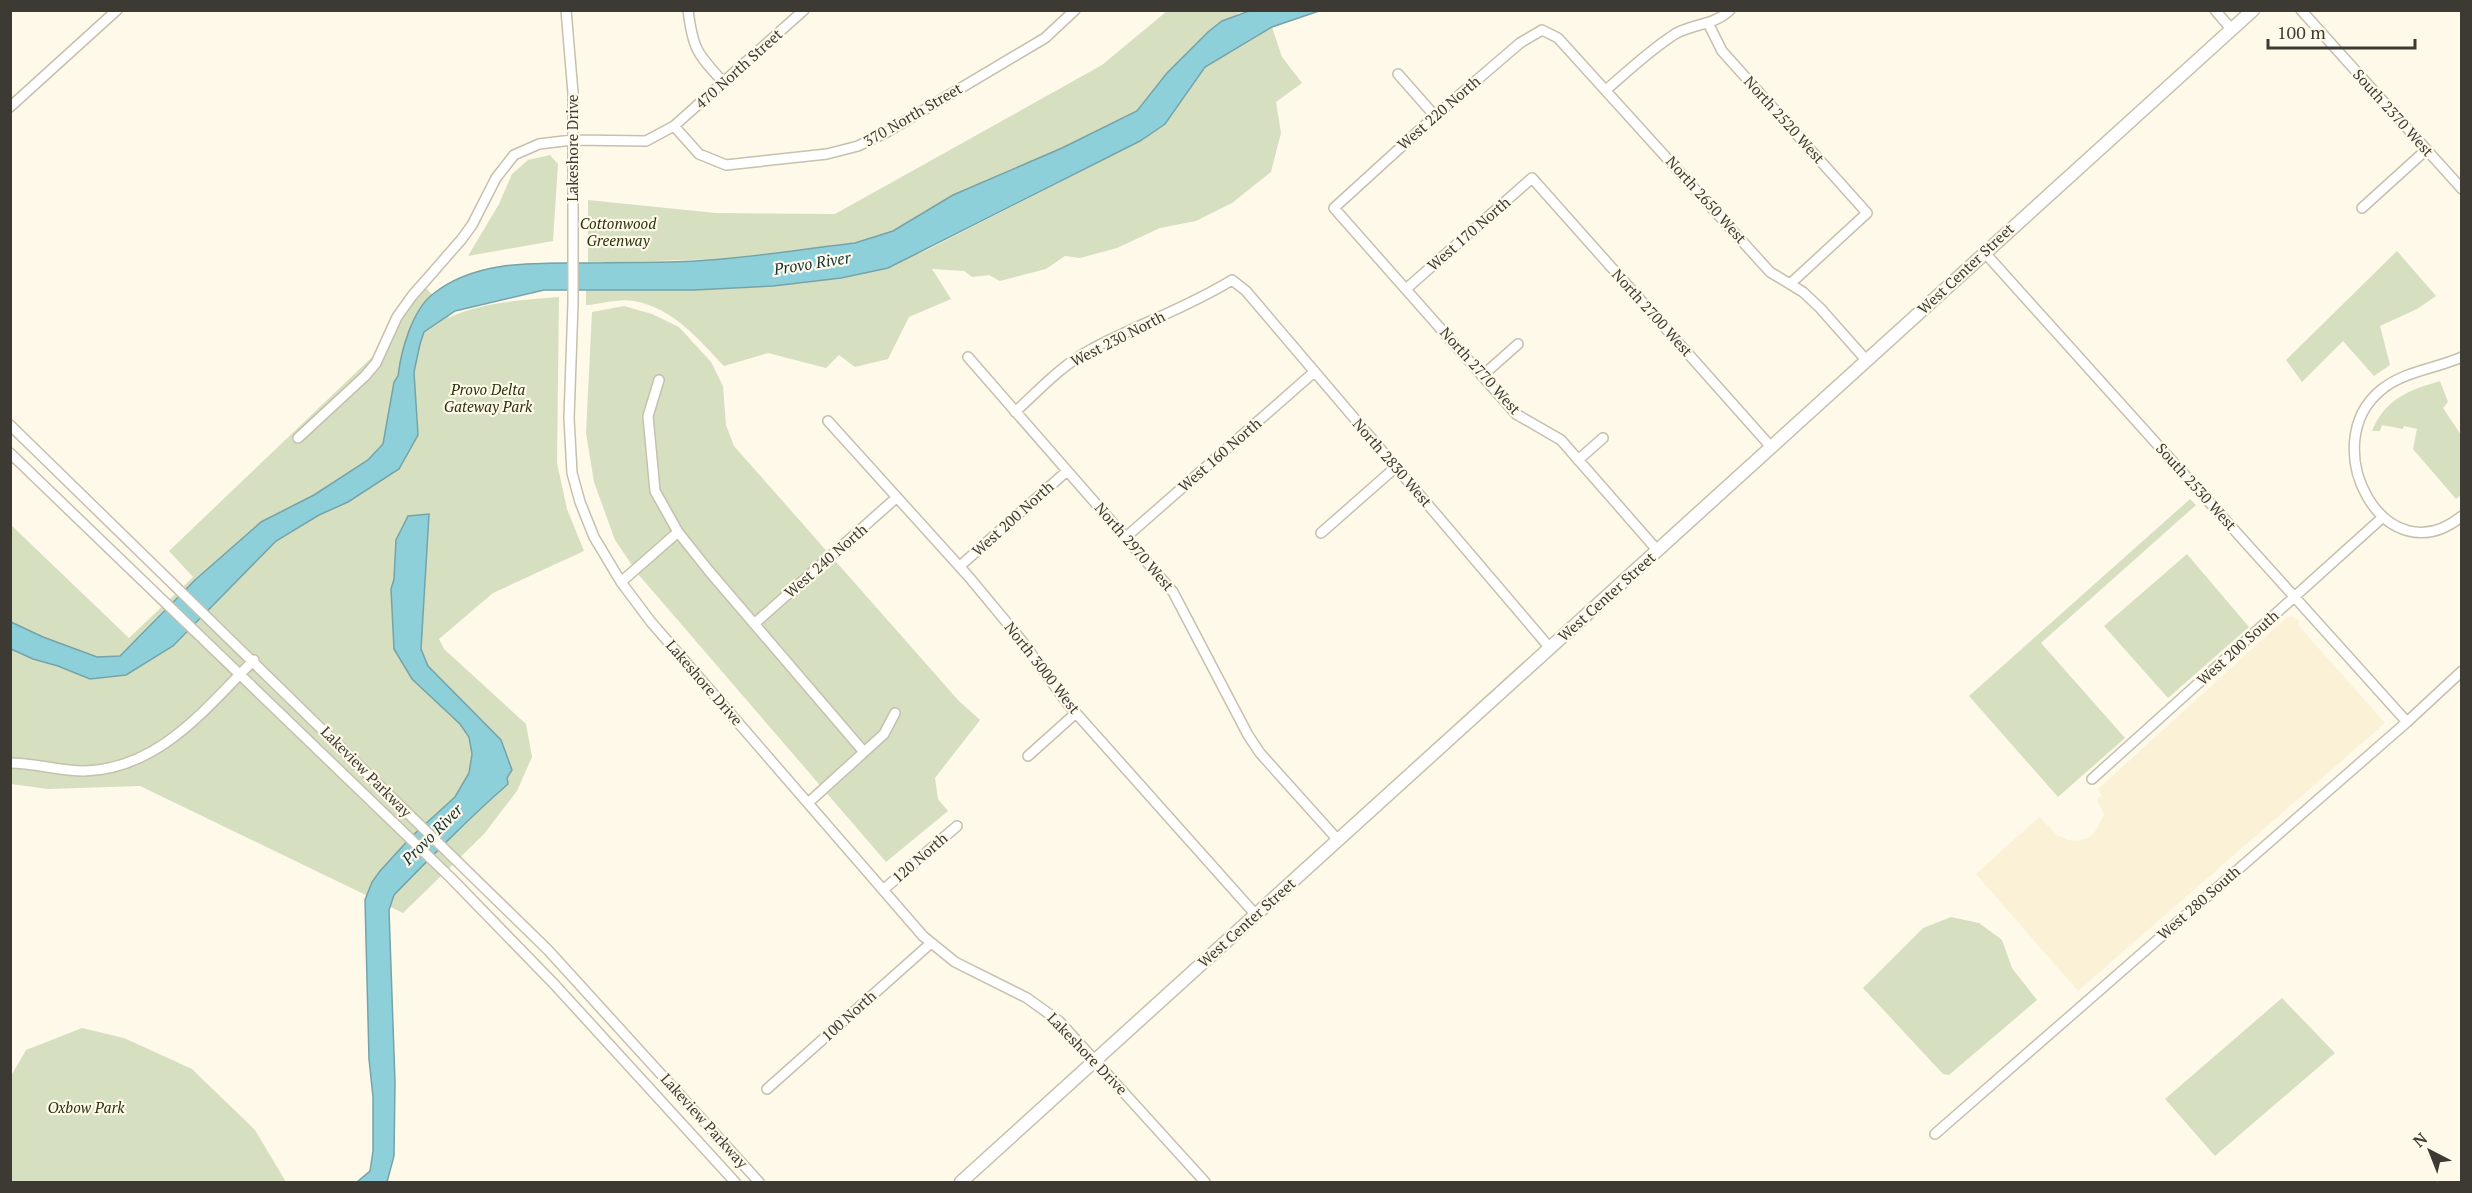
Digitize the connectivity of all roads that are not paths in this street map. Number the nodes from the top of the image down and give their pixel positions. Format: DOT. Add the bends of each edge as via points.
graph roads {
  1 [pos="117,10"];
  2 [pos="566,10"];
  3 [pos="688,10"];
  4 [pos="804,10"];
  5 [pos="1730,10"];
  6 [pos="2215,10"];
  7 [pos="2253,10"];
  8 [pos="2301,10"];
  9 [pos="1074,11"];
  10 [pos="1708,23"];
  11 [pos="2232,30"];
  12 [pos="1550,33"];
  13 [pos="1398,74"];
  14 [pos="724,83"];
  15 [pos="1606,90"];
  16 [pos="10,107"];
  17 [pos="1434,116"];
  18 [pos="674,126"];
  19 [pos="572,140"];
  20 [pos="2426,150"];
  21 [pos="1532,178"];
  22 [pos="2462,189"];
  23 [pos="1334,208"];
  24 [pos="2362,208"];
  25 [pos="1985,252"];
  26 [pos="1232,280"];
  27 [pos="1790,284"];
  28 [pos="1407,289"];
  29 [pos="1518,344"];
  30 [pos="968,357"];
  31 [pos="2462,357"];
  32 [pos="1866,361"];
  33 [pos="1313,373"];
  34 [pos="1482,376"];
  35 [pos="659,380"];
  36 [pos="1015,412"];
  37 [pos="828,421"];
  38 [pos="10,425"];
  39 [pos="298,438"];
  40 [pos="1603,438"];
  41 [pos="1772,447"];
  42 [pos="10,453"];
  43 [pos="1578,460"];
  44 [pos="1396,467"];
  45 [pos="1067,471"];
  46 [pos="896,498"];
  47 [pos="2383,516"];
  48 [pos="2462,516"];
  49 [pos="678,532"];
  50 [pos="1321,532"];
  51 [pos="1126,537"];
  52 [pos="1658,551"];
  53 [pos="960,566"];
  54 [pos="621,582"];
  55 [pos="2295,597"];
  56 [pos="754,624"];
  57 [pos="1550,648"];
  58 [pos="254,660"];
  59 [pos="2462,671"];
  60 [pos="239,675"];
  61 [pos="895,713"];
  62 [pos="1076,713"];
  63 [pos="2407,722"];
  64 [pos="864,752"];
  65 [pos="1028,756"];
  66 [pos="10,763"];
  67 [pos="2092,779"];
  68 [pos="808,803"];
  69 [pos="957,826"];
  70 [pos="1338,840"];
  71 [pos="883,890"];
  72 [pos="1256,915"];
  73 [pos="931,943"];
  74 [pos="1095,1060"];
  75 [pos="767,1089"];
  76 [pos="1935,1134"];
  77 [pos="735,1182"];
  78 [pos="759,1182"];
  79 [pos="961,1182"];
  80 [pos="1205,1182"];
  1 -- 16 [label="street"];
  2 -- 19 [label="street, Lakeshore Drive" via="573,81"];
  3 -- 14 [label="street" via="692,39 699,55"];
  4 -- 14 [label="street, 470 North Street"];
  5 -- 10 [label="street"];
  6 -- 11 [label="street"];
  7 -- 11 [label="main road, West Center Street"];
  8 -- 20 [label="street, South 2370 West"];
  9 -- 18 [label="street, 370 North Street" via="1044,38 858,146 827,154 726,165 699,154"];
  10 -- 15 [label="street" via="1677,33"];
  10 -- 27 [label="street, North 2520 West" via="1722,51 1867,213"];
  11 -- 25 [label="main road, West Center Street"];
  12 -- 15 [label="street, North 2650 West"];
  12 -- 17 [label="street, West 220 North" via="1542,30 1520,44"];
  13 -- 17 [label="street"];
  14 -- 18 [label="street, 470 North Street"];
  15 -- 27 [label="street, North 2650 West" via="1770,272"];
  17 -- 23 [label="street, West 220 North"];
  18 -- 19 [label="street, 470 North Street" via="646,141"];
  19 -- 39 [label="street, 470 North Street" via="539,144 514,155 496,178 472,225 397,317 376,363"];
  19 -- 54 [label="street, Lakeshore Drive" via="572,473 594,537"];
  20 -- 22 [label="street, South 2370 West"];
  20 -- 24 [label="street"];
  21 -- 28 [label="street, West 170 North"];
  21 -- 41 [label="street, North 2700 West"];
  23 -- 28 [label="street, North 2770 West"];
  25 -- 32 [label="main road, West Center Street"];
  25 -- 55 [label="street, South 2530 West"];
  26 -- 33 [label="street, North 2830 West" via="1246,291"];
  26 -- 36 [label="street, West 230 North" via="1089,350 1067,364"];
  27 -- 32 [label="street, North 2650 West" via="1820,308"];
  28 -- 34 [label="street, North 2770 West"];
  29 -- 34 [label="street"];
  30 -- 36 [label="street, North 2970 West"];
  31 -- 47 [label="street" via="2393,381 2364,409 2354,438 2355,463 2367,495"];
  32 -- 41 [label="main road, West Center Street"];
  33 -- 44 [label="street, North 2830 West"];
  33 -- 51 [label="street, West 160 North"];
  34 -- 43 [label="street, North 2770 West" via="1516,414 1561,440"];
  35 -- 49 [label="street" via="648,416 655,491"];
  36 -- 45 [label="street, North 2970 West"];
  37 -- 46 [label="street, North 3000 West"];
  38 -- 58 [label="street, Lakeview Parkway"];
  40 -- 43 [label="street"];
  41 -- 52 [label="main road, West Center Street"];
  42 -- 60 [label="street, Lakeview Parkway"];
  43 -- 52 [label="street, North 2770 West"];
  44 -- 50 [label="street"];
  44 -- 57 [label="street, North 2830 West"];
  45 -- 51 [label="street, North 2970 West"];
  45 -- 53 [label="street, West 200 North"];
  46 -- 53 [label="street, North 3000 West"];
  46 -- 56 [label="street, West 240 North"];
  47 -- 48 [label="street" via="2414,533 2442,529"];
  47 -- 55 [label="street, West 200 South"];
  49 -- 54 [label="street"];
  49 -- 56 [label="street"];
  51 -- 70 [label="street, North 2970 West" via="1173,592 1260,753"];
  52 -- 57 [label="main road, West Center Street"];
  53 -- 62 [label="street, North 3000 West"];
  54 -- 68 [label="street, Lakeshore Drive"];
  55 -- 63 [label="street, South 2530 West"];
  55 -- 67 [label="street, West 200 South"];
  56 -- 64 [label="street"];
  57 -- 70 [label="main road, West Center Street"];
  58 -- 60 [label="street"];
  58 -- 78 [label="street, Lakeview Parkway" via="583,987"];
  59 -- 63 [label="street, West 280 South"];
  60 -- 66 [label="street" via="180,734 131,762 83,771"];
  60 -- 77 [label="street, Lakeview Parkway" via="451,878"];
  61 -- 64 [label="street" via="884,734"];
  62 -- 65 [label="street"];
  62 -- 72 [label="street, North 3000 West"];
  63 -- 76 [label="street, West 280 South"];
  64 -- 68 [label="street"];
  68 -- 71 [label="street, Lakeshore Drive"];
  69 -- 71 [label="street, 120 North"];
  70 -- 72 [label="main road, West Center Street"];
  71 -- 73 [label="street, Lakeshore Drive"];
  72 -- 74 [label="main road, West Center Street"];
  73 -- 74 [label="street, Lakeshore Drive" via="955,962 1039,1006 1059,1021"];
  73 -- 75 [label="street, 100 North"];
  74 -- 79 [label="main road, West Center Street"];
  74 -- 80 [label="street, Lakeshore Drive"];
}
